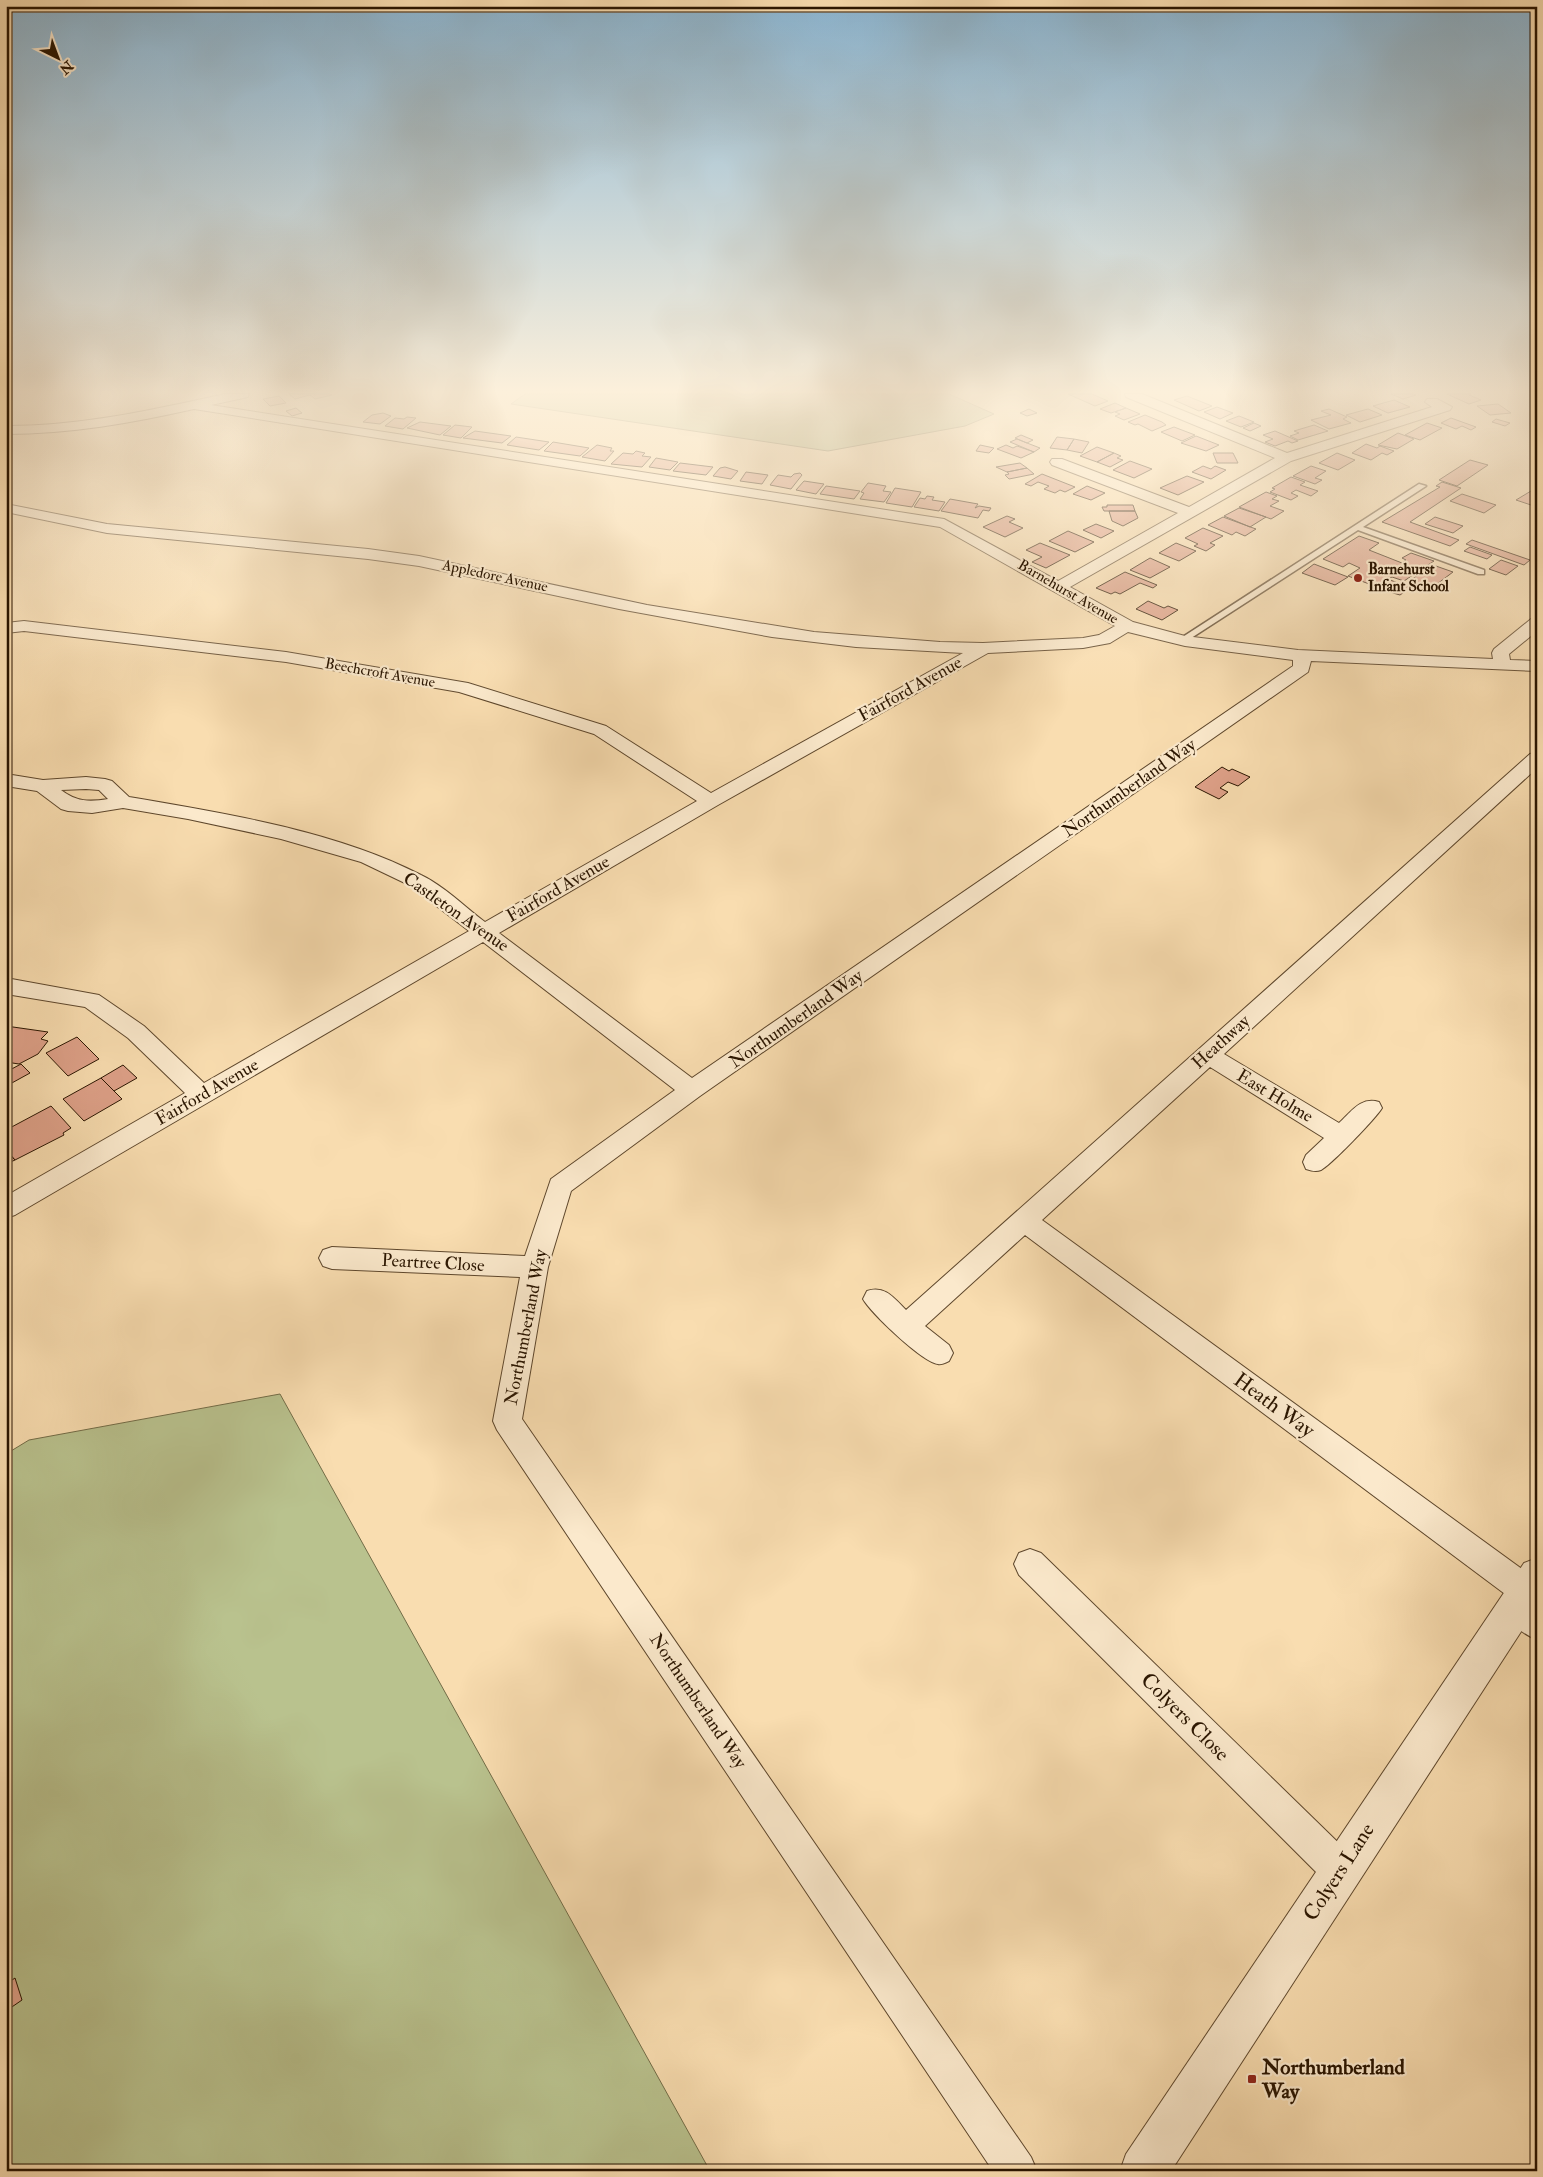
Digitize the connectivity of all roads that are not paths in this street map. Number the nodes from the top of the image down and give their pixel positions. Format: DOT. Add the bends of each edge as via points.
graph roads {
  1 [pos="776,496"];
  2 [pos="1146,496"];
  3 [pos="1218,496"];
  4 [pos="1407,496"];
  5 [pos="6,508"];
  6 [pos="1189,512"];
  7 [pos="1356,527"];
  8 [pos="1481,572"];
  9 [pos="1059,587"];
  10 [pos="6,616"];
  11 [pos="1537,623"];
  12 [pos="1128,626"];
  13 [pos="15,627"];
  14 [pos="1182,640"];
  15 [pos="984,648"];
  16 [pos="1302,656"];
  17 [pos="1503,664"];
  18 [pos="1537,666"];
  19 [pos="1531,771"];
  20 [pos="6,780"];
  21 [pos="711,801"];
  22 [pos="486,931"];
  23 [pos="6,986"];
  24 [pos="1208,1055"];
  25 [pos="692,1090"];
  26 [pos="202,1095"];
  27 [pos="1370,1108"];
  28 [pos="1342,1137"];
  29 [pos="1315,1162"];
  30 [pos="6,1208"];
  31 [pos="1023,1220"];
  32 [pos="332,1258"];
  33 [pos="534,1267"];
  34 [pos="877,1299"];
  35 [pos="906,1326"];
  36 [pos="939,1353"];
  37 [pos="1030,1564"];
  38 [pos="1529,1599"];
  39 [pos="1340,1870"];
  40 [pos="1016,2171"];
  41 [pos="1143,2171"];
  1 -- 9 [label="street, Barnehurst Avenue" via="944,523"];
  2 -- 6 [label="street"];
  3 -- 6 [label="street"];
  4 -- 7 [label="lane"];
  5 -- 15 [label="street, Appledore Avenue" via="43,518 129,530 466,568 646,610 754,628 920,648"];
  6 -- 9 [label="street"];
  7 -- 8 [label="lane"];
  7 -- 14 [label="lane"];
  9 -- 12 [label="street, Barnehurst Avenue"];
  10 -- 13 [label="street, Beechcroft Avenue" via="13,617"];
  11 -- 17 [label="street" via="1500,653"];
  12 -- 14 [label="street, Barnehurst Avenue" via="1144,633"];
  12 -- 15 [label="street, Fairford Avenue" via="1104,639 1083,643"];
  13 -- 21 [label="street, Beechcroft Avenue" via="286,657 462,687 600,730"];
  14 -- 16 [label="street, Barnehurst Avenue"];
  15 -- 21 [label="street, Fairford Avenue"];
  16 -- 17 [label="street, Barnehurst Avenue"];
  16 -- 25 [label="street, Northumberland Way" via="1302,668"];
  17 -- 18 [label="street, Barnehurst Avenue"];
  19 -- 24 [label="street, Heathway"];
  20 -- 22 [label="street, Castleton Avenue" via="43,786 68,805 92,807 123,802 188,813 285,834 368,858 416,880"];
  21 -- 22 [label="street, Fairford Avenue"];
  22 -- 25 [label="street, Castleton Avenue"];
  22 -- 26 [label="street, Fairford Avenue"];
  23 -- 26 [label="street" via="91,1000 136,1032"];
  24 -- 28 [label="street, East Holme"];
  24 -- 31 [label="street, Heathway"];
  25 -- 33 [label="street, Northumberland Way" via="560,1186"];
  26 -- 30 [label="street, Fairford Avenue"];
  27 -- 28 [label="street"];
  28 -- 29 [label="street"];
  31 -- 35 [label="street, Heathway"];
  31 -- 38 [label="street, Heath Way"];
  32 -- 33 [label="street, Peartree Close"];
  33 -- 40 [label="street, Northumberland Way" via="507,1421"];
  34 -- 35 [label="street"];
  35 -- 36 [label="street"];
  37 -- 39 [label="street, Colyers Close"];
  38 -- 39 [label="street, Colyers Lane"];
  39 -- 41 [label="street, Colyers Lane"];
}
